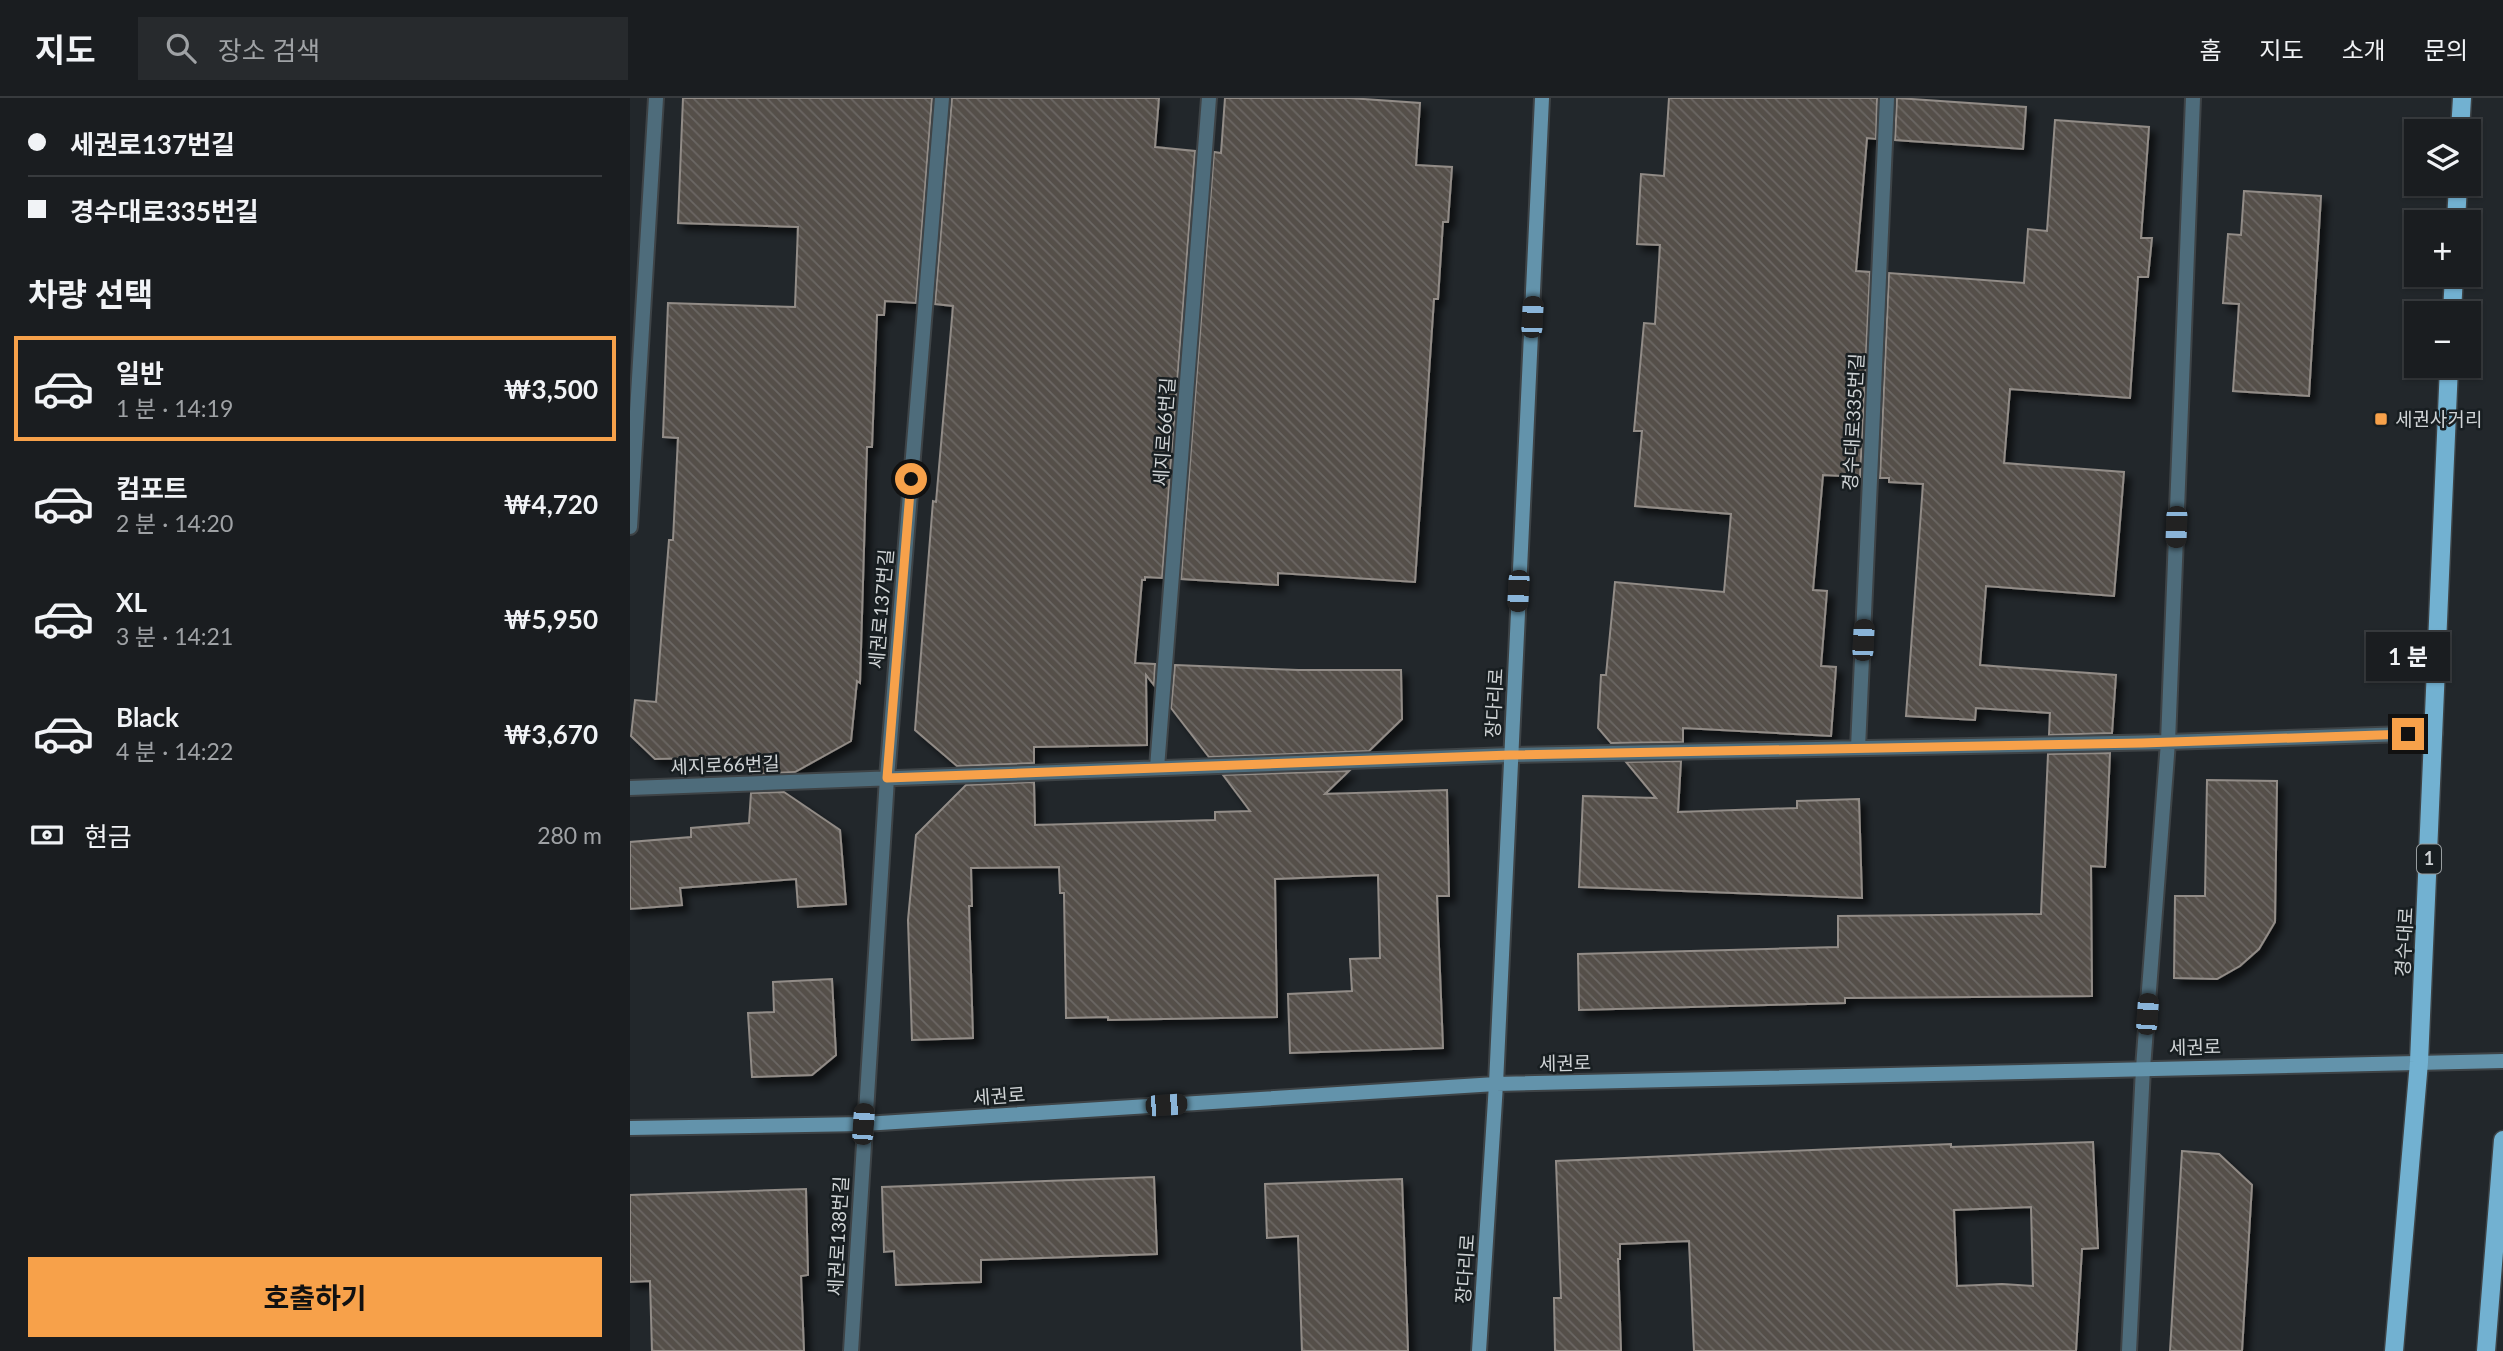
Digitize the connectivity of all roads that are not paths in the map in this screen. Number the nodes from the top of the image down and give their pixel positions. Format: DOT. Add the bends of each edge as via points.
graph roads {
  1 [pos="656,98"];
  2 [pos="942,98"];
  3 [pos="1209,98"];
  4 [pos="1542,98"];
  5 [pos="1887,98"];
  6 [pos="2193,98"];
  7 [pos="2462,98"];
  8 [pos="2461,119"];
  9 [pos="2449,378"];
  10 [pos="630,527"];
  11 [pos="2435,733"];
  12 [pos="2168,742"];
  13 [pos="1858,748"];
  14 [pos="1510,755"];
  15 [pos="1157,768"];
  16 [pos="887,778"];
  17 [pos="630,788"];
  18 [pos="2503,1061"];
  19 [pos="2419,1062"];
  20 [pos="2143,1068"];
  21 [pos="1496,1084"];
  22 [pos="863,1124"];
  23 [pos="630,1128"];
  24 [pos="2503,1140"];
  25 [pos="851,1351"];
  26 [pos="1479,1351"];
  27 [pos="2129,1351"];
  28 [pos="2394,1351"];
  29 [pos="2486,1351"];
  1 -- 10 [label="street"];
  2 -- 16 [label="street, 세권로137번길"];
  3 -- 15 [label="street, 세지로66번길"];
  4 -- 14 [label="street, 장다리로"];
  5 -- 13 [label="street, 경수대로335번길"];
  6 -- 12 [label="street"];
  7 -- 8 [label="main road"];
  9 -- 11 [label="main road, 경수대로 / 1"];
  11 -- 12 [label="street"];
  11 -- 19 [label="main road, 경수대로 / 1"];
  12 -- 13 [label="street"];
  12 -- 20 [label="street"];
  13 -- 14 [label="street"];
  14 -- 15 [label="street, 세지로66번길"];
  14 -- 21 [label="street, 장다리로"];
  15 -- 16 [label="street, 세지로66번길"];
  16 -- 17 [label="street, 세지로66번길"];
  16 -- 22 [label="street, 세권로137번길"];
  18 -- 19 [label="street, 세권로"];
  19 -- 20 [label="street, 세권로"];
  19 -- 28 [label="main road, 경수대로 / 1"];
  20 -- 21 [label="street, 세권로"];
  20 -- 27 [label="street"];
  21 -- 22 [label="street, 세권로"];
  21 -- 26 [label="street, 장다리로"];
  22 -- 23 [label="street, 세권로"];
  22 -- 25 [label="street, 세권로138번길"];
  24 -- 29 [label="main road"];
}
